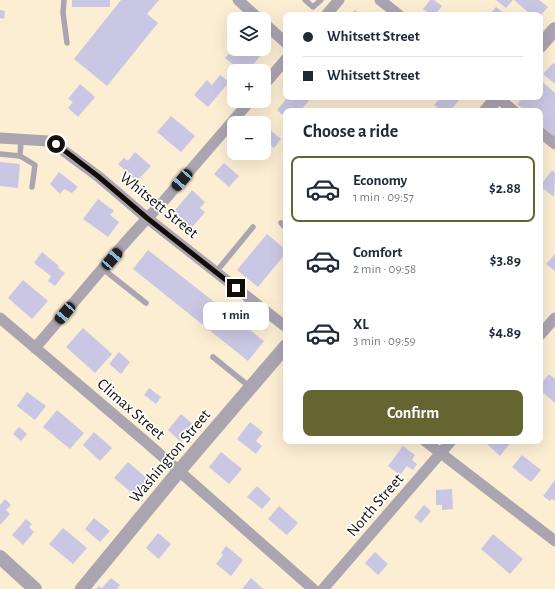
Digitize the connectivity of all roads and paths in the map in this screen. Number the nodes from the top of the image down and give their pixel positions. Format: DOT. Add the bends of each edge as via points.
graph roads {
  1 [pos="64,0"];
  2 [pos="238,0"];
  3 [pos="305,0"];
  4 [pos="321,0"];
  5 [pos="339,0"];
  6 [pos="380,0"];
  7 [pos="251,12"];
  8 [pos="329,12"];
  9 [pos="395,12"];
  10 [pos="555,29"];
  11 [pos="271,30"];
  12 [pos="283,40"];
  13 [pos="66,43"];
  14 [pos="543,43"];
  15 [pos="283,63"];
  16 [pos="271,77"];
  17 [pos="495,100"];
  18 [pos="501,100"];
  19 [pos="244,108"];
  20 [pos="488,108"];
  21 [pos="510,108"];
  22 [pos="543,134"];
  23 [pos="0,138"];
  24 [pos="21,139"];
  25 [pos="555,144"];
  26 [pos="0,154"];
  27 [pos="20,156"];
  28 [pos="32,187"];
  29 [pos="147,218"];
  30 [pos="253,228"];
  31 [pos="103,269"];
  32 [pos="216,272"];
  33 [pos="146,303"];
  34 [pos="0,318"];
  35 [pos="555,318"];
  36 [pos="283,325"];
  37 [pos="543,332"];
  38 [pos="35,348"];
  39 [pos="283,350"];
  40 [pos="213,357"];
  41 [pos="250,388"];
  42 [pos="429,444"];
  43 [pos="448,444"];
  44 [pos="440,454"];
  45 [pos="179,471"];
  46 [pos="555,542"];
  47 [pos="0,558"];
  48 [pos="31,587"];
  49 [pos="82,589"];
  50 [pos="313,589"];
  51 [pos="323,589"];
  1 -- 13 [label="lane"];
  2 -- 7 [label="street"];
  3 -- 4 [label="lane" via="313,7"];
  5 -- 8 [label="street"];
  6 -- 9 [label="street"];
  10 -- 14 [label="street"];
  11 -- 12 [label="street"];
  15 -- 16 [label="street"];
  17 -- 20 [label="street"];
  18 -- 21 [label="street"];
  19 -- 29 [label="street"];
  22 -- 25 [label="street"];
  23 -- 24 [label="street, Whitsett Street"];
  24 -- 27 [label="lane"];
  24 -- 29 [label="street, Whitsett Street" via="56,144"];
  26 -- 27 [label="lane"];
  27 -- 28 [label="lane" via="35,165"];
  29 -- 31 [label="street"];
  29 -- 32 [label="street, Whitsett Street"];
  30 -- 32 [label="lane"];
  31 -- 33 [label="lane"];
  31 -- 38 [label="street"];
  32 -- 36 [label="street, Whitsett Street"];
  34 -- 38 [label="street, Climax Street"];
  35 -- 37 [label="street"];
  38 -- 45 [label="street, Climax Street"];
  39 -- 41 [label="street, Washington Street"];
  40 -- 41 [label="lane"];
  41 -- 45 [label="street, Washington Street"];
  42 -- 44 [label="street"];
  43 -- 44 [label="street, North Street"];
  44 -- 46 [label="street"];
  44 -- 51 [label="street, North Street"];
  45 -- 49 [label="street, Washington Street"];
  45 -- 50 [label="street, Climax Street"];
  47 -- 48 [label="street"];
}
